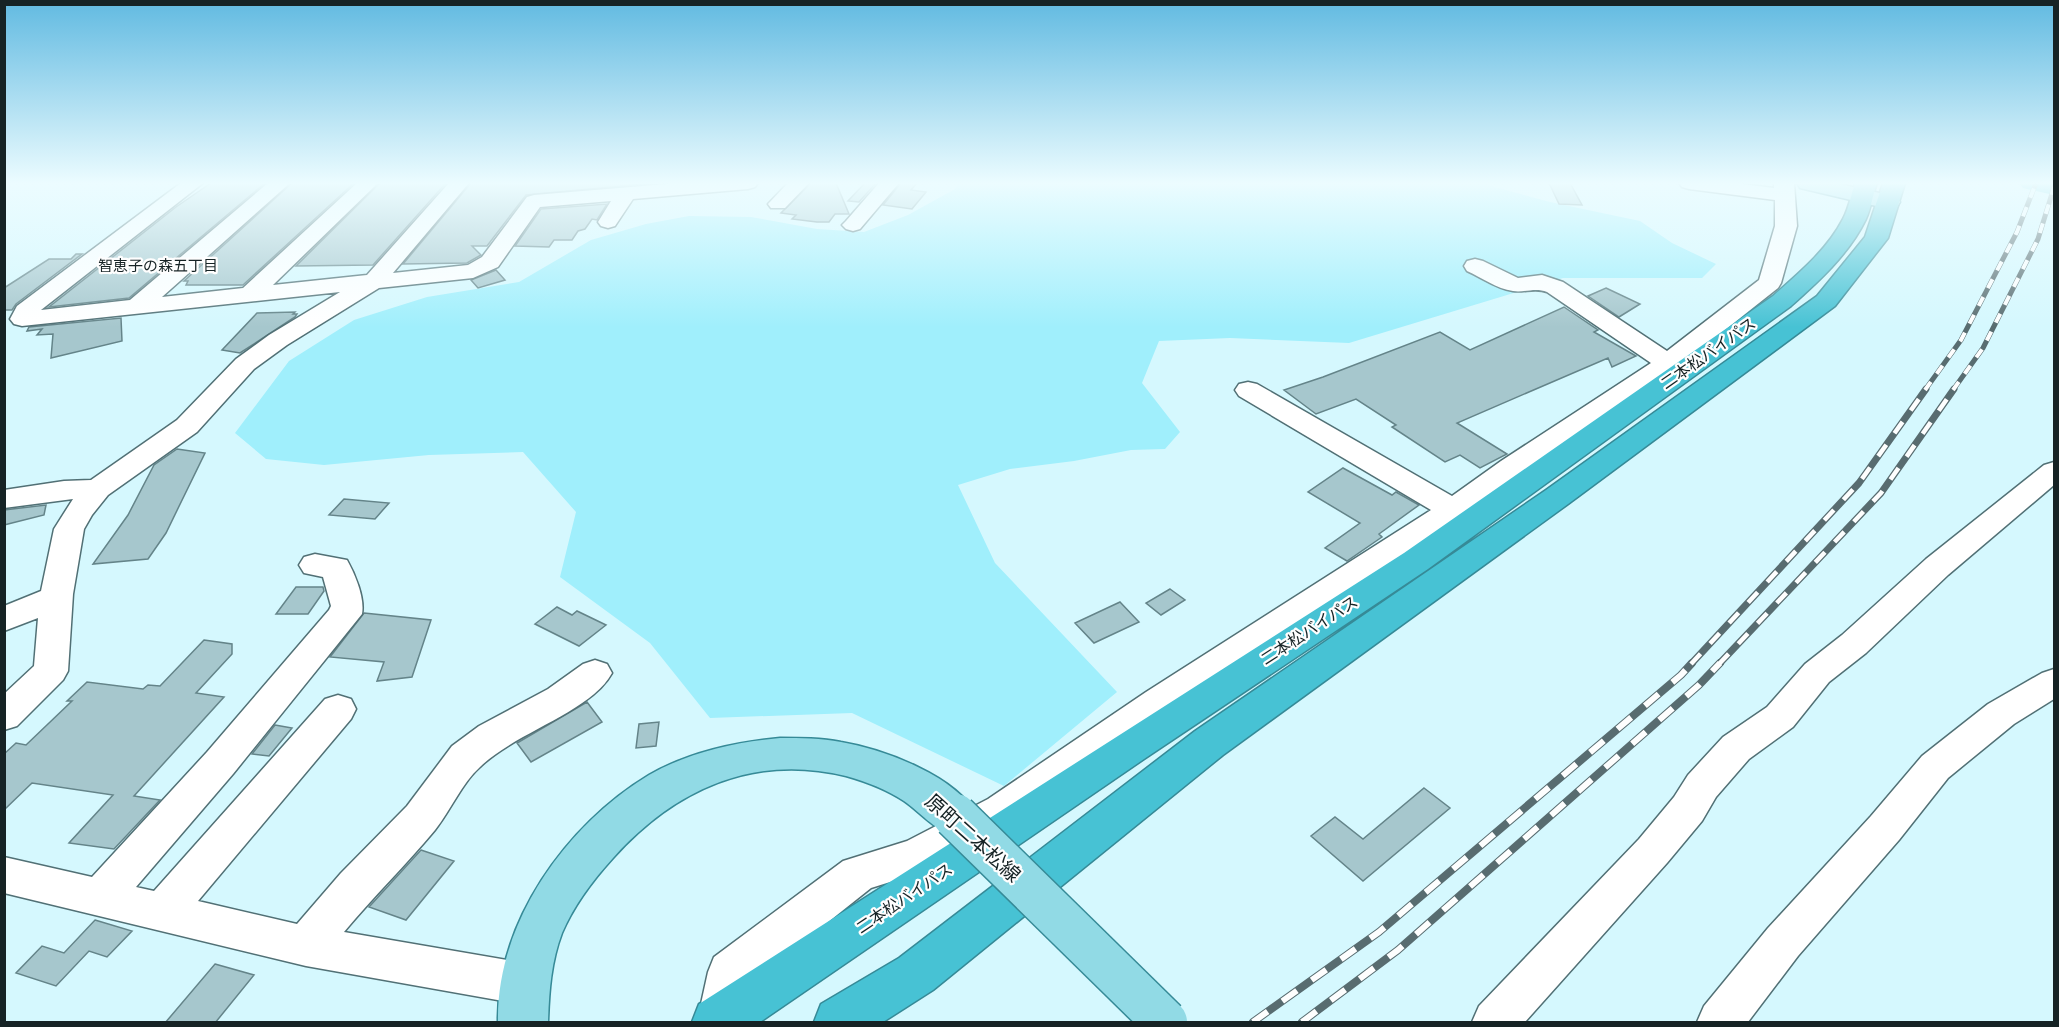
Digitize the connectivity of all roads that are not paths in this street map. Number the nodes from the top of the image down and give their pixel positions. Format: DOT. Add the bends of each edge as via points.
graph roads {
  1 [pos="130,231"];
  2 [pos="228,231"];
  3 [pos="317,231"];
  4 [pos="417,231"];
  5 [pos="512,231"];
  6 [pos="1785,231"];
  7 [pos="1847,231"];
  8 [pos="1878,231"];
  9 [pos="1475,266"];
  10 [pos="374,281"];
  11 [pos="251,294"];
  12 [pos="139,314"];
  13 [pos="1668,363"];
  14 [pos="1248,390"];
  15 [pos="2055,471"];
  16 [pos="98,489"];
  17 [pos="4,499"];
  18 [pos="1453,510"];
  19 [pos="315,565"];
  20 [pos="56,598"];
  21 [pos="4,619"];
  22 [pos="596,673"];
  23 [pos="2055,682"];
  24 [pos="338,709"];
  25 [pos="4,716"];
  26 [pos="4,874"];
  27 [pos="100,897"];
  28 [pos="163,911"];
  29 [pos="306,946"];
  30 [pos="524,1003"];
  31 [pos="718,1022"];
  32 [pos="839,1023"];
  33 [pos="1165,1023"];
  34 [pos="1495,1023"];
  35 [pos="1720,1023"];
  1 -- 12 [label="street" via="25,311 22,318"];
  2 -- 12 [label="street"];
  3 -- 11 [label="street"];
  4 -- 10 [label="street"];
  5 -- 10 [label="street" via="490,262 473,271"];
  6 -- 13 [label="street" via="1770,283"];
  7 -- 31 [label="highway, 二本松バイパス" via="1815,272 1782,301 1416,561"];
  8 -- 32 [label="highway, 二本松バイパス" via="1826,301 1209,743 916,974"];
  9 -- 13 [label="street" via="1515,285 1542,282 1555,287"];
  10 -- 11 [label="street"];
  10 -- 16 [label="street" via="245,364 188,426"];
  11 -- 12 [label="street" via="214,298 205,304 152,316"];
  13 -- 18 [label="street" via="1511,466"];
  14 -- 18 [label="street"];
  15 -- 34 [label="street" via="1939,565 1817,673 1780,717 1736,747 1653,851"];
  16 -- 17 [label="street"];
  16 -- 20 [label="street" via="69,529"];
  18 -- 31 [label="street" via="1159,702 1002,811 917,856 858,874 730,972"];
  19 -- 27 [label="street" via="336,568 347,606 345,614 220,763"];
  20 -- 21 [label="street"];
  20 -- 25 [label="street" via="51,671"];
  22 -- 29 [label="street" via="561,699 492,736 465,757 421,818"];
  23 -- 35 [label="street" via="2001,714 1935,767 1783,942"];
  24 -- 28 [label="street"];
  26 -- 27 [label="street"];
  27 -- 28 [label="street"];
  28 -- 29 [label="street"];
  29 -- 30 [label="street"];
  30 -- 33 [label="main road, 原町二本松線, bridge" via="540,928 556,897 601,839 666,787 692,774 762,755 805,755 840,759 897,776 930,795"];
}
